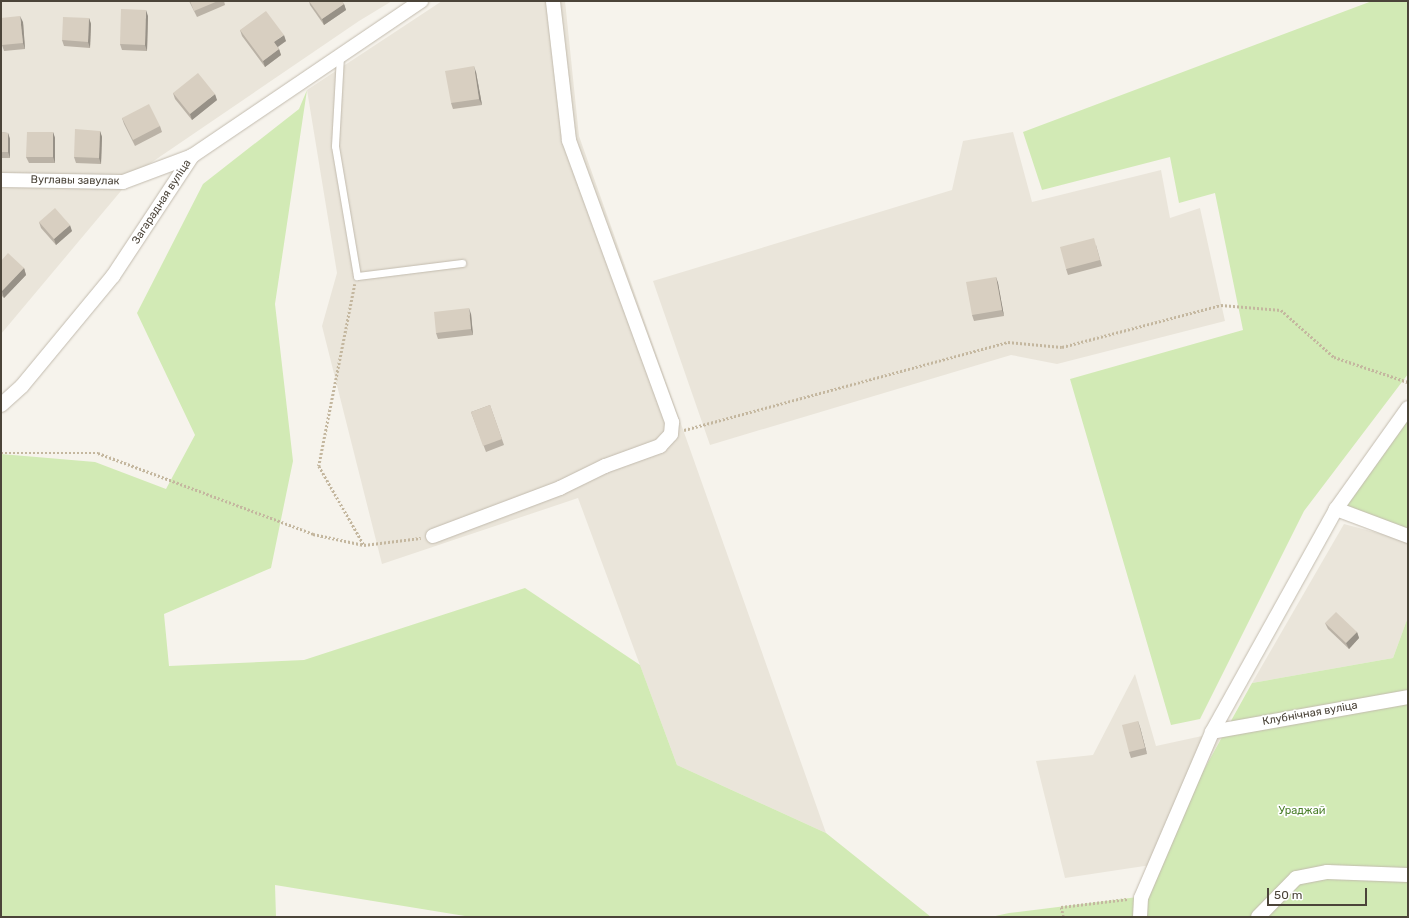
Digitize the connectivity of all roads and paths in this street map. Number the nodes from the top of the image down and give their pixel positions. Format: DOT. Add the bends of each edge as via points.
graph roads {
  1 [pos="421,1"];
  2 [pos="553,1"];
  3 [pos="340,55"];
  4 [pos="192,156"];
  5 [pos="1,180"];
  6 [pos="462,264"];
  7 [pos="357,276"];
  8 [pos="1408,382"];
  9 [pos="1,405"];
  10 [pos="1408,408"];
  11 [pos="671,434"];
  12 [pos="1,453"];
  13 [pos="1336,509"];
  14 [pos="433,536"];
  15 [pos="1408,536"];
  16 [pos="364,545"];
  17 [pos="1408,697"];
  18 [pos="1212,732"];
  19 [pos="1408,875"];
  20 [pos="1141,898"];
  21 [pos="1063,917"];
  22 [pos="1140,917"];
  23 [pos="1258,917"];
  1 -- 3 [label="street, Загарадная вуліца"];
  2 -- 11 [label="street" via="569,140 672,422"];
  3 -- 4 [label="street, Загарадная вуліца"];
  3 -- 7 [label="lane" via="335,146"];
  4 -- 5 [label="street, Вуглавы завулак" via="123,182"];
  4 -- 9 [label="street, Загарадная вуліца" via="113,276 22,386"];
  6 -- 7 [label="lane"];
  7 -- 16 [label="path" via="319,466"];
  8 -- 11 [label="path" via="1334,357 1281,310 1221,305 1062,346 1008,342"];
  10 -- 13 [label="street"];
  11 -- 14 [label="street" via="660,446 605,466 560,488"];
  12 -- 16 [label="path" via="98,453 312,534"];
  13 -- 15 [label="street"];
  13 -- 18 [label="street"];
  14 -- 16 [label="path"];
  17 -- 18 [label="street, Клубнічная вуліца"];
  18 -- 20 [label="street"];
  19 -- 23 [label="street" via="1327,872 1296,878"];
  20 -- 21 [label="path" via="1061,906"];
  20 -- 22 [label="street"];
}
